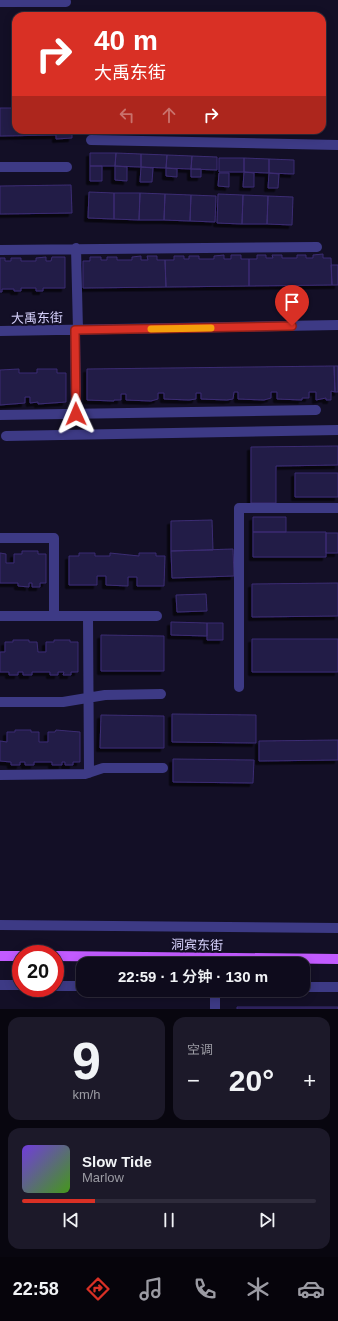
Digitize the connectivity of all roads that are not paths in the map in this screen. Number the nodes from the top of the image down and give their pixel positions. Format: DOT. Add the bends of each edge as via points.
graph roads {
  1 [pos="0,2"];
  2 [pos="66,2"];
  3 [pos="91,140"];
  4 [pos="338,145"];
  5 [pos="0,167"];
  6 [pos="67,167"];
  7 [pos="317,247"];
  8 [pos="76,248"];
  9 [pos="0,250"];
  10 [pos="338,325"];
  11 [pos="76,330"];
  12 [pos="0,331"];
  13 [pos="316,410"];
  14 [pos="76,414"];
  15 [pos="0,415"];
  16 [pos="338,430"];
  17 [pos="6,436"];
  18 [pos="338,508"];
  19 [pos="0,538"];
  20 [pos="0,616"];
  21 [pos="54,616"];
  22 [pos="88,616"];
  23 [pos="157,616"];
  24 [pos="240,687"];
  25 [pos="162,694"];
  26 [pos="88,698"];
  27 [pos="0,702"];
  28 [pos="163,768"];
  29 [pos="89,773"];
  30 [pos="0,775"];
  31 [pos="0,925"];
  32 [pos="338,928"];
  33 [pos="0,956"];
  34 [pos="12,956"];
  35 [pos="64,956"];
  36 [pos="87,957"];
  37 [pos="310,959"];
  38 [pos="338,959"];
  39 [pos="0,985"];
  40 [pos="12,985"];
  41 [pos="64,986"];
  42 [pos="76,986"];
  43 [pos="310,987"];
  44 [pos="338,987"];
  45 [pos="215,997"];
  46 [pos="214,1009"];
  1 -- 2 [label="street"];
  3 -- 4 [label="street"];
  5 -- 6 [label="street"];
  7 -- 8 [label="street"];
  8 -- 9 [label="street"];
  8 -- 11 [label="street"];
  10 -- 11 [label="street, 大禹东街"];
  11 -- 12 [label="street, 大禹东街"];
  11 -- 14 [label="street"];
  13 -- 14 [label="street"];
  14 -- 15 [label="street"];
  16 -- 17 [label="street"];
  18 -- 24 [label="street" via="239,508"];
  19 -- 21 [label="street" via="54,538"];
  20 -- 21 [label="street"];
  21 -- 22 [label="street"];
  22 -- 23 [label="street"];
  22 -- 26 [label="street"];
  25 -- 26 [label="street" via="105,695"];
  26 -- 27 [label="street" via="63,702"];
  26 -- 29 [label="street"];
  28 -- 29 [label="street" via="103,768"];
  29 -- 30 [label="street"];
  31 -- 32 [label="street"];
  33 -- 34 [label="main road"];
  35 -- 36 [label="main road, 洞宾东街"];
  37 -- 38 [label="main road, 洞宾东街"];
  39 -- 40 [label="street"];
  41 -- 42 [label="street"];
  43 -- 44 [label="street"];
  45 -- 46 [label="street"];
}
